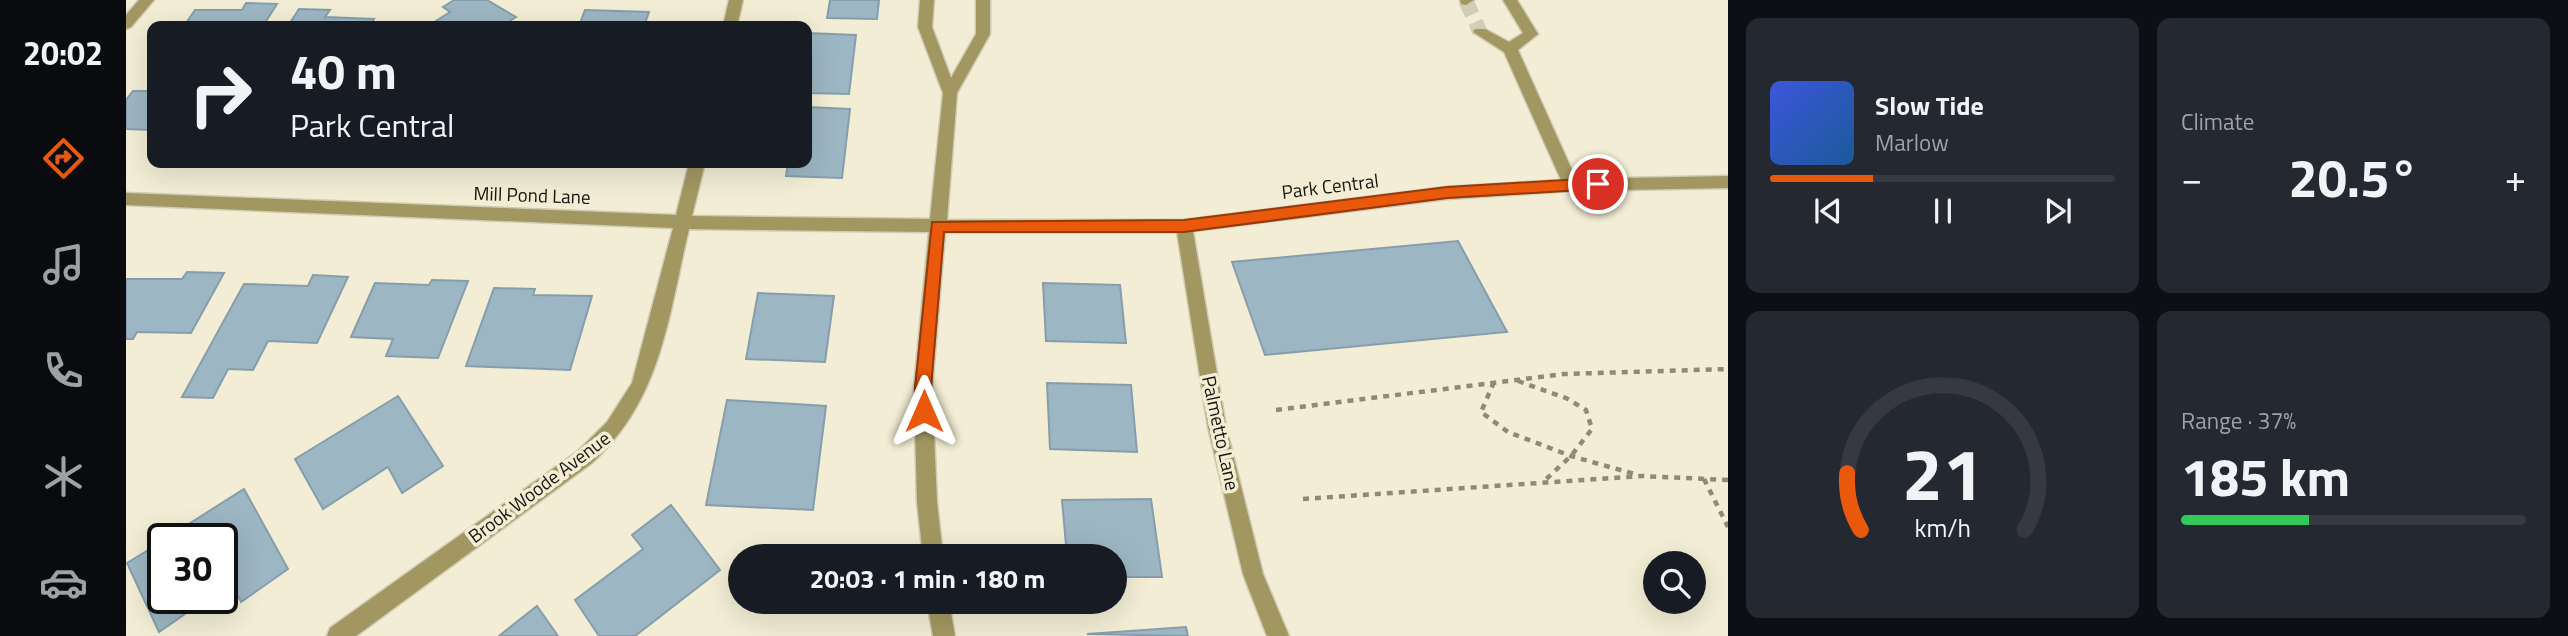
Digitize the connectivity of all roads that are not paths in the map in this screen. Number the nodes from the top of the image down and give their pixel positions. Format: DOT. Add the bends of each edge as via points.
graph roads {
  1 [pos="146,0"];
  2 [pos="736,0"];
  3 [pos="928,0"];
  4 [pos="983,0"];
  5 [pos="1510,0"];
  6 [pos="731,21"];
  7 [pos="126,24"];
  8 [pos="1480,32"];
  9 [pos="1510,49"];
  10 [pos="950,93"];
  11 [pos="696,168"];
  12 [pos="1728,182"];
  13 [pos="1571,185"];
  14 [pos="126,199"];
  15 [pos="683,222"];
  16 [pos="937,226"];
  17 [pos="1184,226"];
  18 [pos="932,544"];
  19 [pos="940,614"];
  20 [pos="338,636"];
  21 [pos="944,636"];
  22 [pos="1278,636"];
  1 -- 7 [label="street"];
  2 -- 6 [label="street"];
  3 -- 10 [label="street" via="925,27"];
  4 -- 10 [label="street" via="983,34"];
  5 -- 9 [label="street" via="1531,34"];
  8 -- 9 [label="street"];
  9 -- 13 [label="street"];
  10 -- 16 [label="street"];
  11 -- 15 [label="street, Brook Woode Avenue"];
  12 -- 13 [label="street, Park Central"];
  13 -- 17 [label="street, Park Central" via="1447,193"];
  14 -- 15 [label="street, Mill Pond Lane"];
  15 -- 16 [label="street, Mill Pond Lane"];
  15 -- 20 [label="street, Brook Woode Avenue" via="646,371 624,418 584,457"];
  16 -- 17 [label="street, Park Central"];
  16 -- 18 [label="street" via="923,388"];
  17 -- 22 [label="street, Palmetto Lane" via="1217,427 1253,574"];
  19 -- 21 [label="street"];
}
